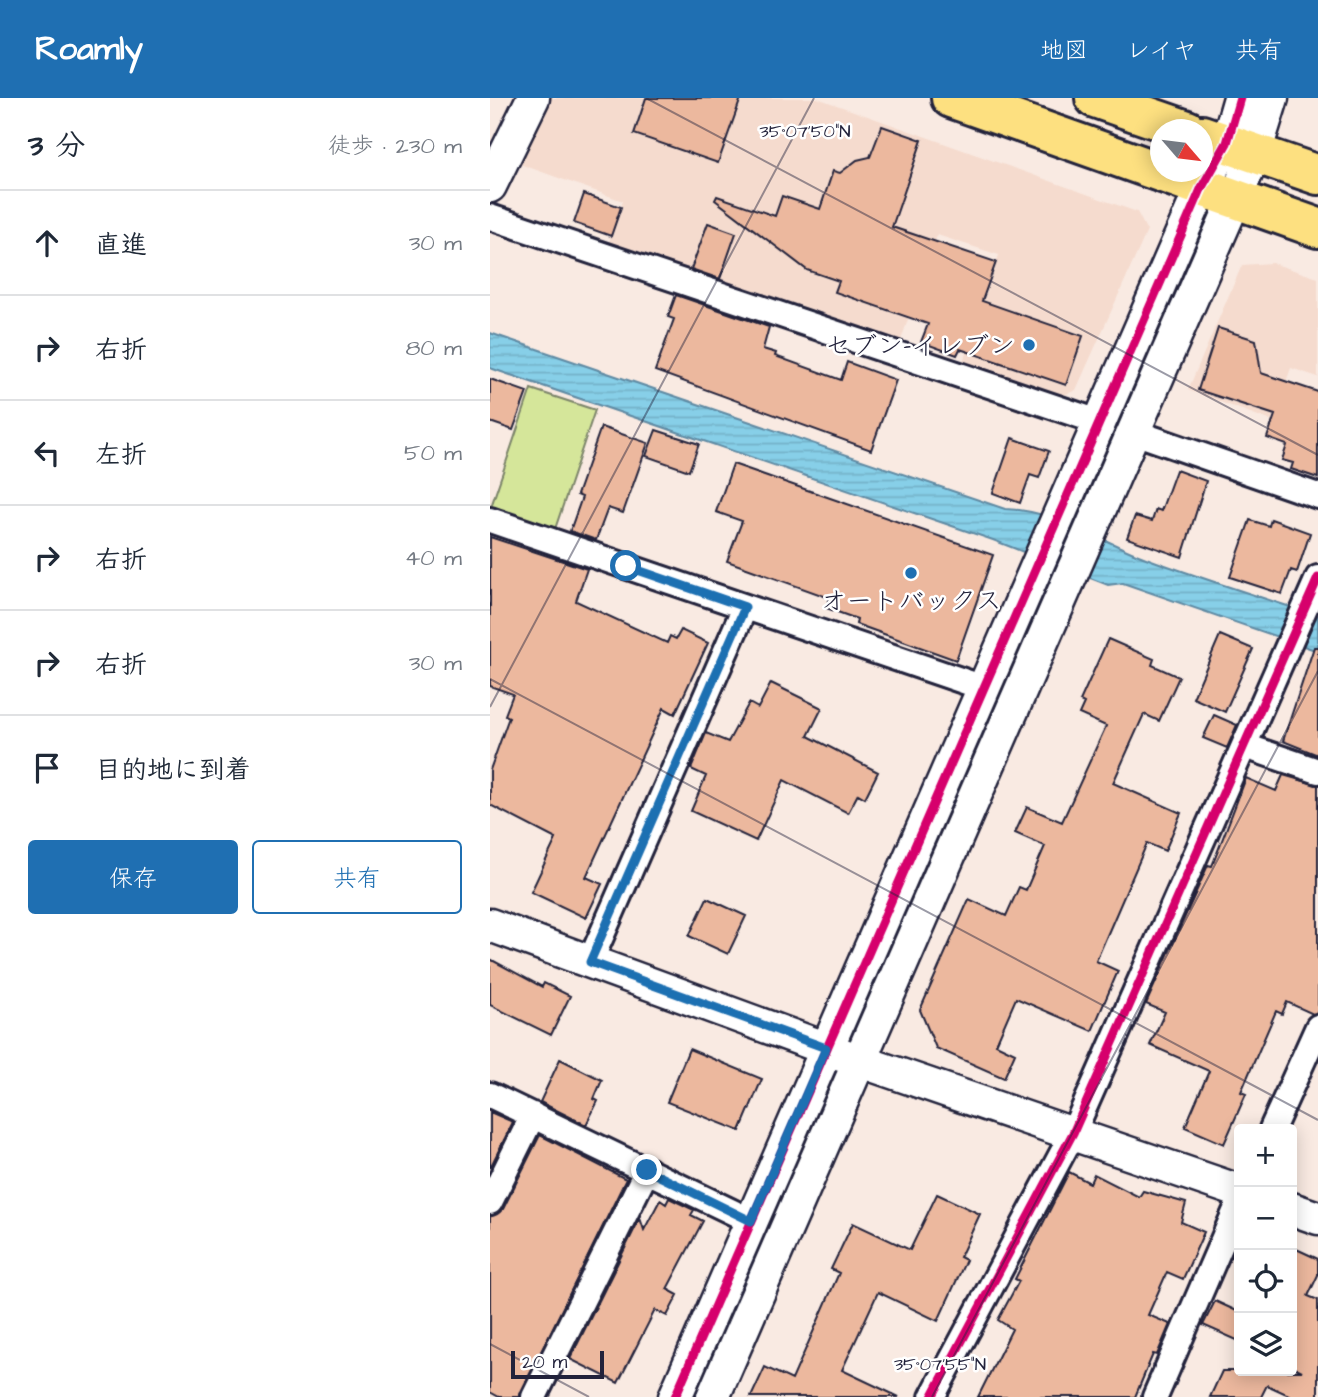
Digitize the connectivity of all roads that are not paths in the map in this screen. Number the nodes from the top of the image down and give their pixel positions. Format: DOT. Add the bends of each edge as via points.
graph roads {
  1 [pos="533,98"];
  2 [pos="951,98"];
  3 [pos="1095,98"];
  4 [pos="1240,98"];
  5 [pos="1272,98"];
  6 [pos="1155,119"];
  7 [pos="1228,144"];
  8 [pos="1318,175"];
  9 [pos="490,186"];
  10 [pos="1218,193"];
  11 [pos="490,217"];
  12 [pos="1318,228"];
  13 [pos="1099,422"];
  14 [pos="1134,432"];
  15 [pos="1318,496"];
  16 [pos="490,520"];
  17 [pos="1318,578"];
  18 [pos="745,607"];
  19 [pos="984,688"];
  20 [pos="1245,746"];
  21 [pos="1318,771"];
  22 [pos="490,925"];
  23 [pos="590,962"];
  24 [pos="1318,1027"];
  25 [pos="826,1048"];
  26 [pos="860,1060"];
  27 [pos="490,1094"];
  28 [pos="533,1115"];
  29 [pos="1274,1124"];
  30 [pos="1073,1133"];
  31 [pos="647,1170"];
  32 [pos="1234,1189"];
  33 [pos="490,1202"];
  34 [pos="1297,1211"];
  35 [pos="1234,1215"];
  36 [pos="1318,1217"];
  37 [pos="751,1221"];
  38 [pos="534,1397"];
  39 [pos="675,1397"];
  40 [pos="713,1397"];
  41 [pos="932,1397"];
  42 [pos="1155,1397"];
  1 -- 9 [label="street"];
  2 -- 10 [label="main road"];
  3 -- 6 [label="main road"];
  4 -- 7 [label="street"];
  5 -- 7 [label="street"];
  7 -- 8 [label="main road"];
  7 -- 10 [label="street"];
  10 -- 12 [label="main road"];
  10 -- 13 [label="street"];
  10 -- 14 [label="street"];
  11 -- 13 [label="street"];
  13 -- 19 [label="street"];
  14 -- 15 [label="street"];
  14 -- 26 [label="street"];
  16 -- 18 [label="street"];
  17 -- 20 [label="street"];
  18 -- 19 [label="street"];
  18 -- 23 [label="street"];
  19 -- 25 [label="street"];
  20 -- 21 [label="street"];
  20 -- 30 [label="street"];
  22 -- 23 [label="street"];
  23 -- 25 [label="street"];
  24 -- 29 [label="street"];
  25 -- 26 [label="street"];
  25 -- 37 [label="street"];
  26 -- 30 [label="street"];
  26 -- 40 [label="street"];
  27 -- 28 [label="street"];
  28 -- 31 [label="street"];
  28 -- 33 [label="street"];
  30 -- 32 [label="street"];
  30 -- 41 [label="street"];
  31 -- 37 [label="street"];
  31 -- 38 [label="street"];
  34 -- 36 [label="street"];
  35 -- 42 [label="street"];
  37 -- 39 [label="street"];
}
